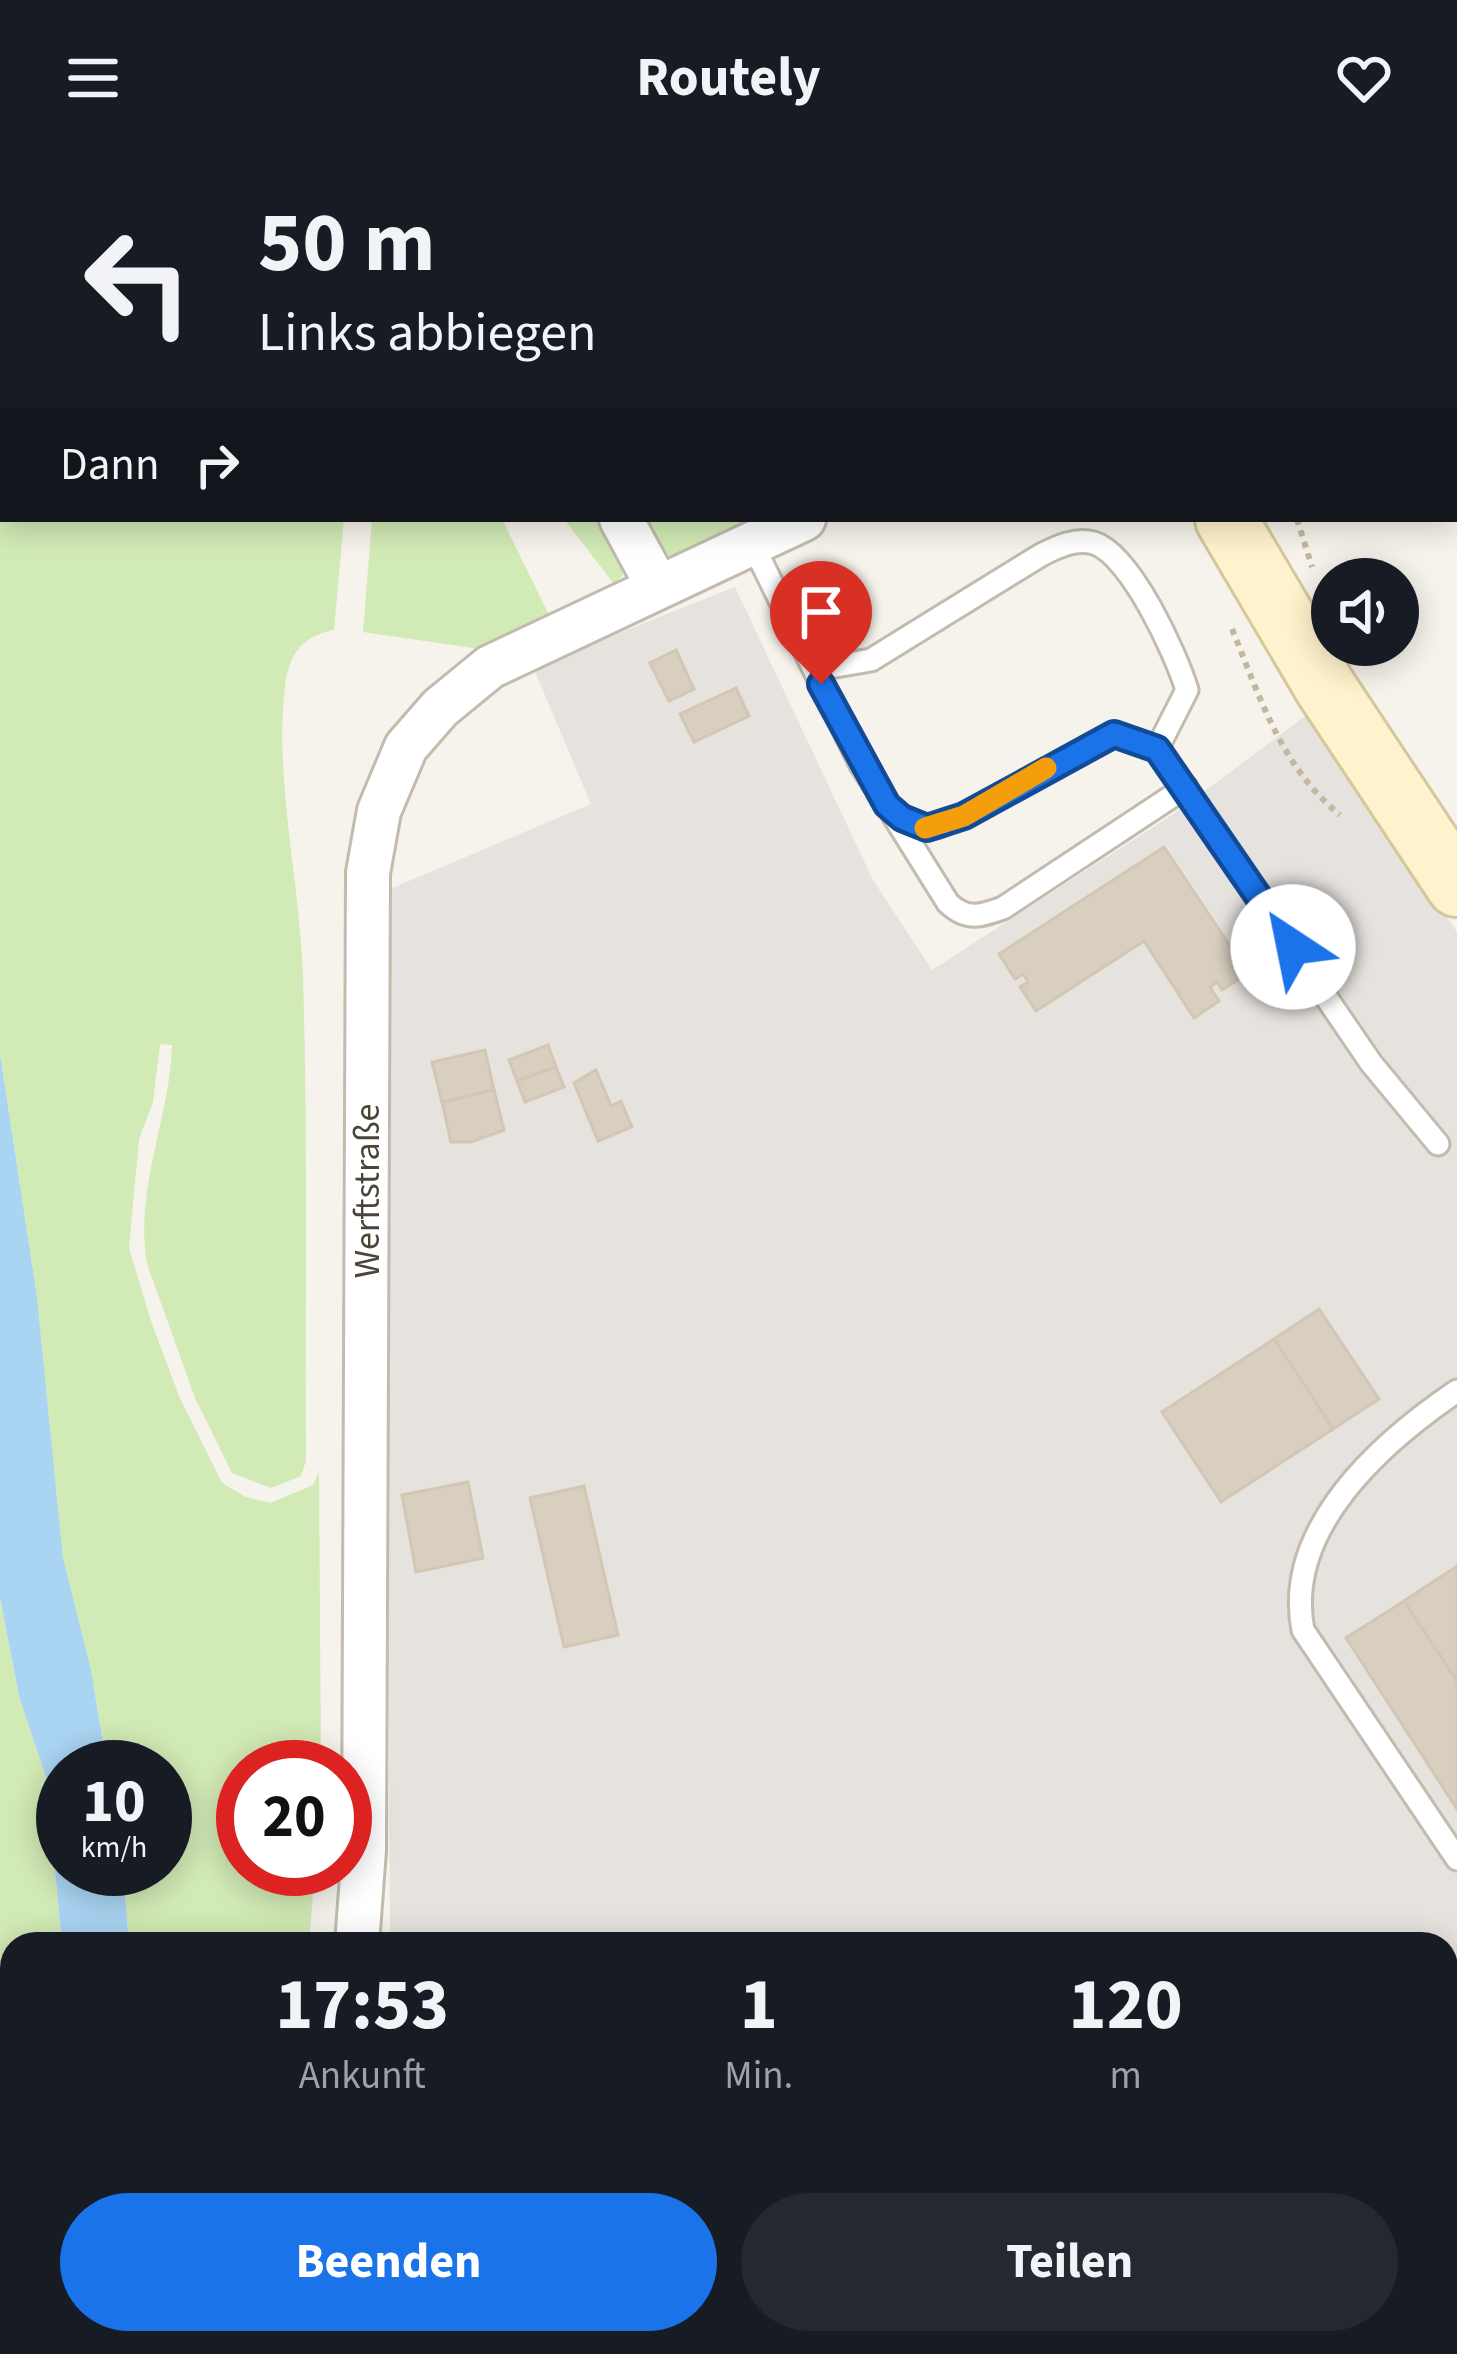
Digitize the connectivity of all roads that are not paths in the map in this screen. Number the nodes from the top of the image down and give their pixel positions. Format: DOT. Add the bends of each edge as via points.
graph roads {
  1 [pos="622,522"];
  2 [pos="798,522"];
  3 [pos="1228,522"];
  4 [pos="752,543"];
  5 [pos="658,587"];
  6 [pos="801,643"];
  7 [pos="1157,749"];
  8 [pos="1186,787"];
  9 [pos="887,805"];
  10 [pos="1457,886"];
  11 [pos="1438,1144"];
  12 [pos="1457,1391"];
  13 [pos="1457,1859"];
  14 [pos="358,1932"];
  1 -- 5 [label="street"];
  2 -- 4 [label="street, Werftstraße"];
  3 -- 10 [label="main road"];
  4 -- 5 [label="street, Werftstraße"];
  4 -- 6 [label="lane"];
  5 -- 14 [label="street, Werftstraße" via="490,667 406,747 380,811 368,873"];
  6 -- 7 [label="lane" via="836,666 871,660 1041,555 1065,543 1092,543 1129,574 1187,690"];
  6 -- 9 [label="lane"];
  7 -- 8 [label="lane"];
  7 -- 9 [label="lane" via="1114,734 937,827 914,825"];
  8 -- 9 [label="lane" via="1003,908 976,917 948,903"];
  8 -- 11 [label="lane" via="1371,1063"];
  12 -- 13 [label="lane" via="1408,1424 1358,1474 1317,1538 1298,1605 1303,1630"];
}
